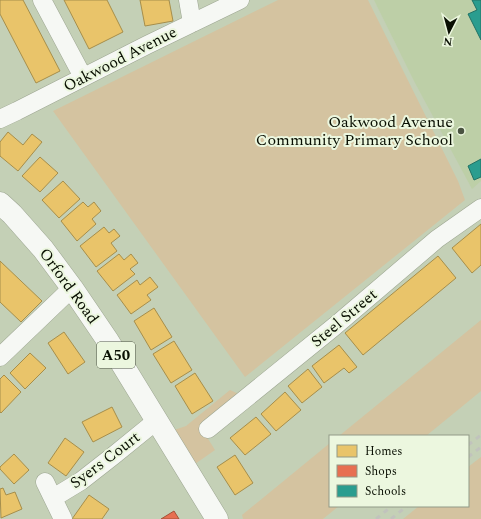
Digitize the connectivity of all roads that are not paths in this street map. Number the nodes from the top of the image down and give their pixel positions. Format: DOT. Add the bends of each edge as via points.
graph roads {
  1 [pos="42,0"];
  2 [pos="188,0"];
  3 [pos="240,0"];
  4 [pos="192,24"];
  5 [pos="84,77"];
  6 [pos="0,119"];
  7 [pos="0,203"];
  8 [pos="481,208"];
  9 [pos="72,288"];
  10 [pos="0,357"];
  11 [pos="156,421"];
  12 [pos="208,429"];
  13 [pos="45,482"];
  14 [pos="53,498"];
  15 [pos="63,519"];
  16 [pos="217,519"];
  1 -- 5 [label="street"];
  2 -- 4 [label="street"];
  3 -- 4 [label="street, Oakwood Avenue"];
  4 -- 5 [label="street, Oakwood Avenue"];
  5 -- 6 [label="street, Oakwood Avenue"];
  7 -- 9 [label="main road, Orford Road / A50" via="43,249"];
  8 -- 12 [label="street, Steel Street" via="437,239"];
  9 -- 10 [label="street"];
  9 -- 11 [label="main road, Orford Road / A50" via="108,341"];
  11 -- 14 [label="street, Syers Court" via="81,481"];
  11 -- 16 [label="main road, Orford Road / A50"];
  13 -- 14 [label="street, Syers Court"];
  14 -- 15 [label="street, Syers Court"];
}
